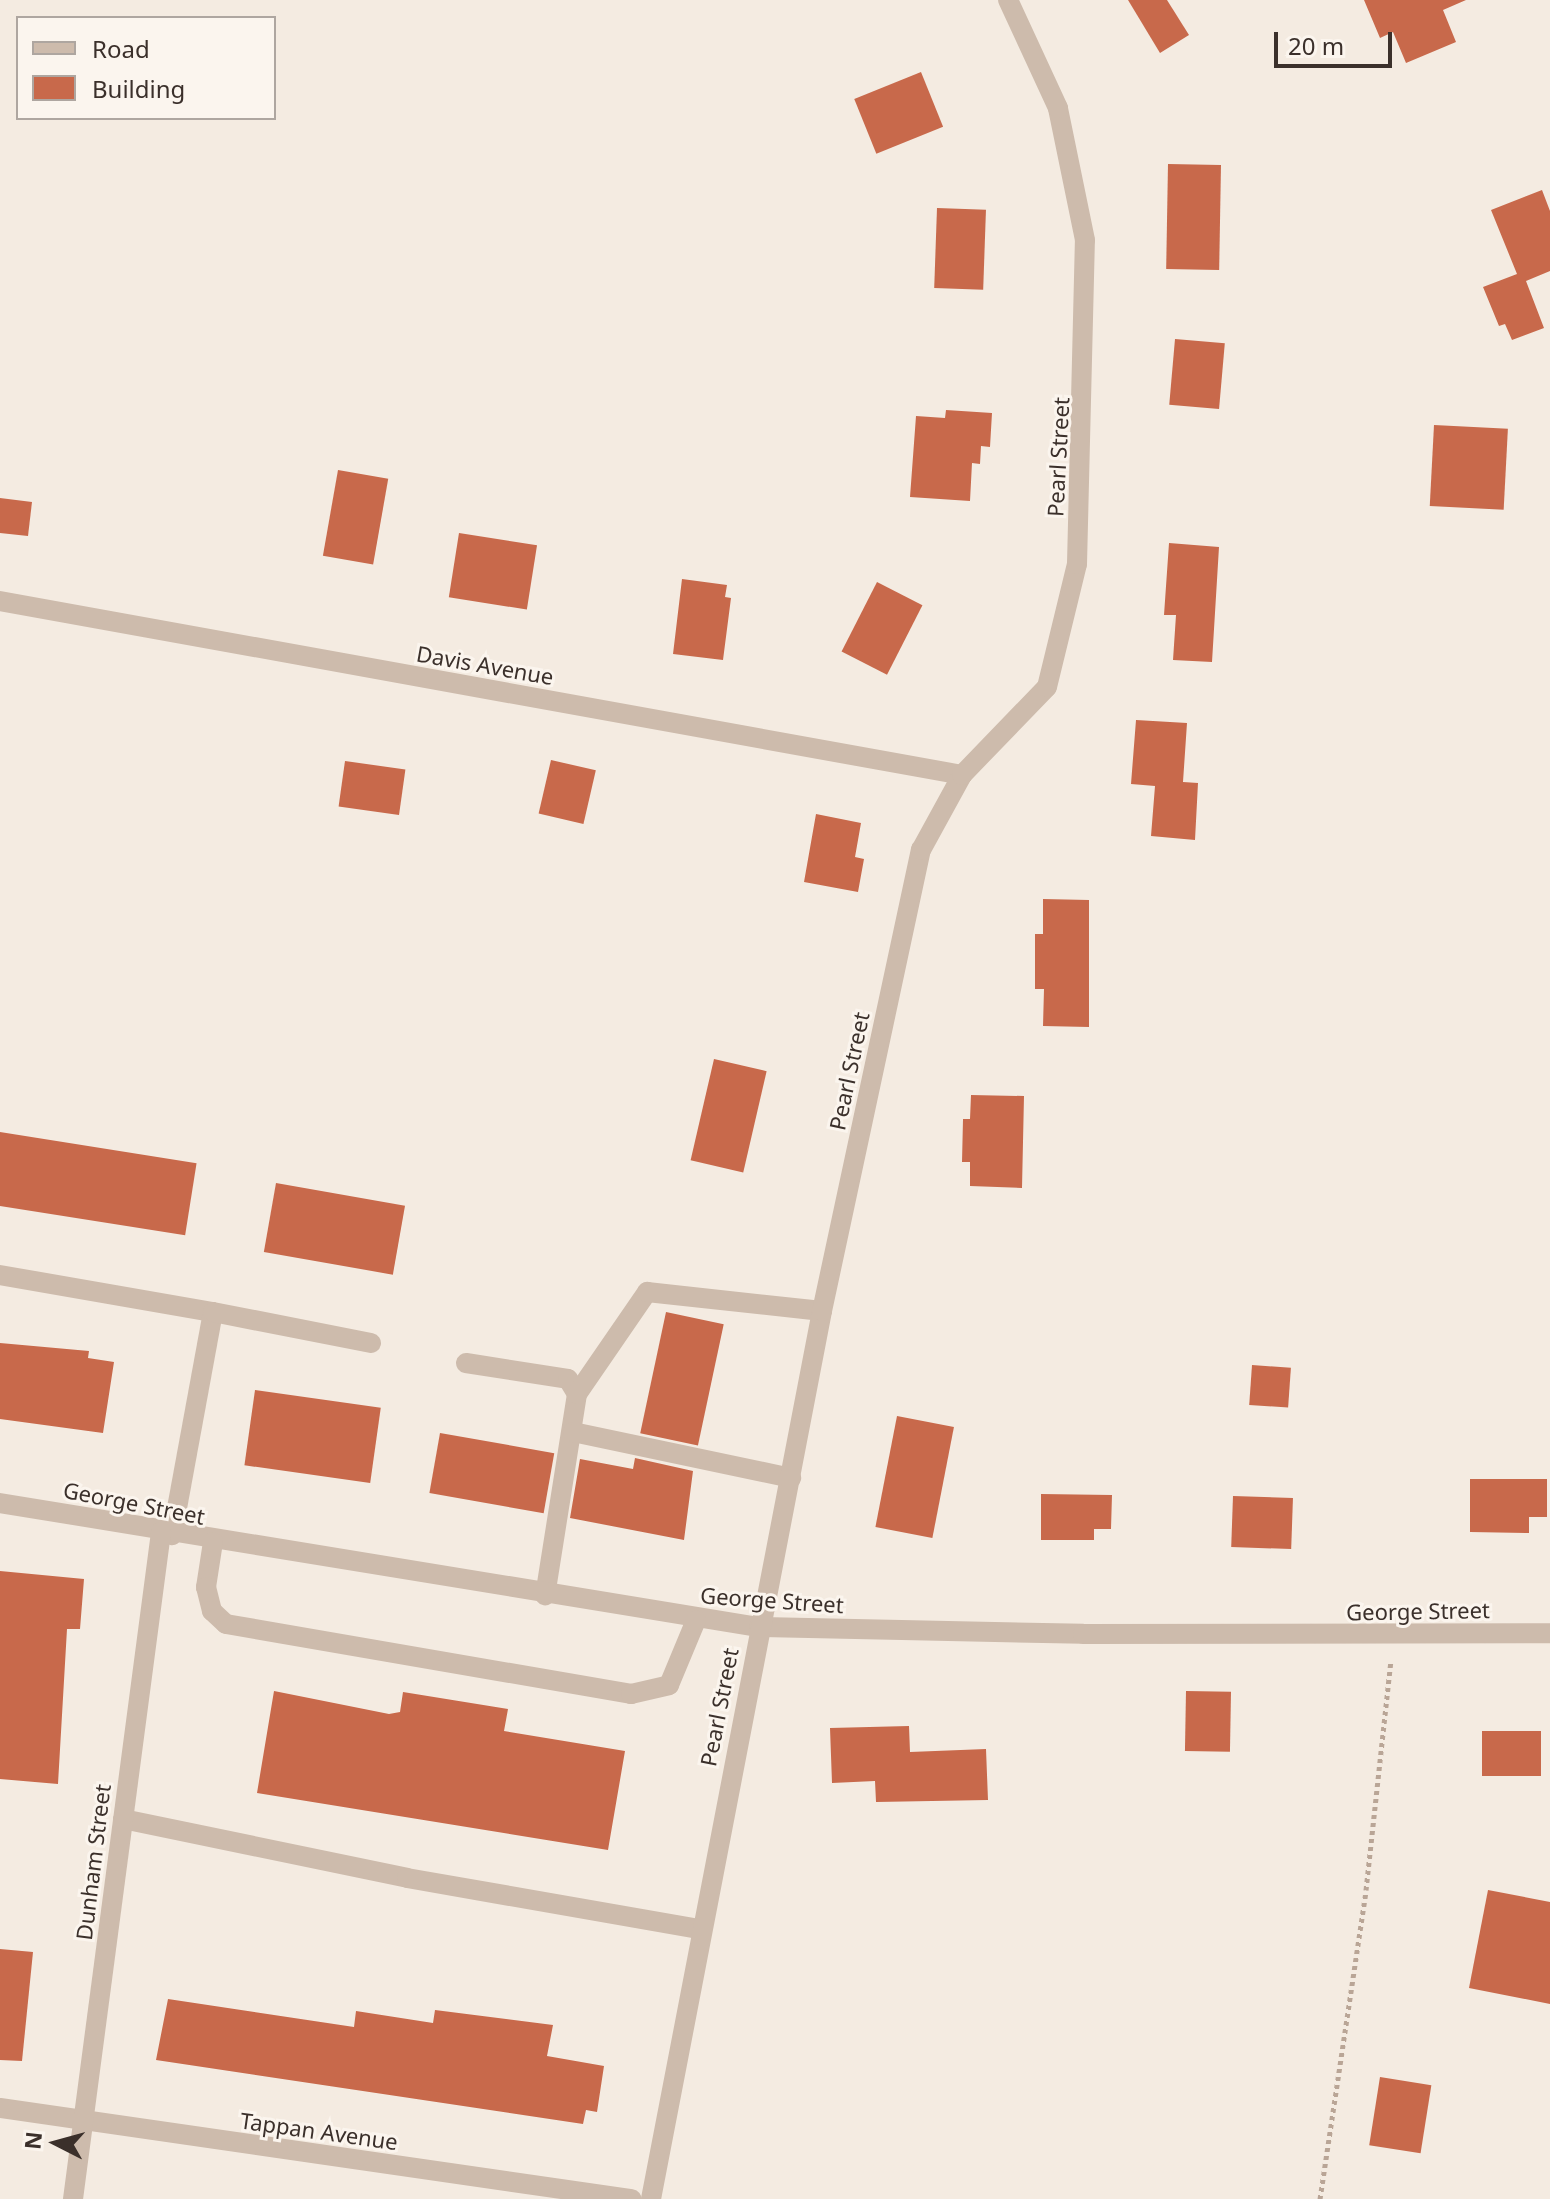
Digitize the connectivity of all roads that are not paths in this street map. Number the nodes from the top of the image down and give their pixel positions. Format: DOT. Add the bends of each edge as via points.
graph roads {
  1 [pos="1008,0"];
  2 [pos="0,601"];
  3 [pos="962,775"];
  4 [pos="0,1275"];
  5 [pos="822,1311"];
  6 [pos="213,1312"];
  7 [pos="371,1343"];
  8 [pos="466,1363"];
  9 [pos="577,1394"];
  10 [pos="573,1432"];
  11 [pos="791,1478"];
  12 [pos="0,1503"];
  13 [pos="167,1533"];
  14 [pos="213,1542"];
  15 [pos="545,1595"];
  16 [pos="696,1620"];
  17 [pos="759,1627"];
  18 [pos="1550,1633"];
  19 [pos="123,1819"];
  20 [pos="700,1929"];
  21 [pos="0,2108"];
  22 [pos="84,2122"];
  23 [pos="73,2199"];
  24 [pos="631,2199"];
  25 [pos="651,2199"];
  1 -- 3 [label="street, Pearl Street" via="1058,108 1085,240 1077,564 1047,687"];
  2 -- 3 [label="street, Davis Avenue"];
  3 -- 5 [label="street, Pearl Street" via="921,850"];
  4 -- 6 [label="street"];
  5 -- 9 [label="street" via="647,1292"];
  5 -- 11 [label="street, Pearl Street"];
  6 -- 7 [label="street"];
  6 -- 13 [label="street, Dunham Street"];
  8 -- 9 [label="street" via="568,1379"];
  9 -- 10 [label="street"];
  10 -- 11 [label="street"];
  10 -- 15 [label="street"];
  11 -- 17 [label="street, Pearl Street"];
  12 -- 13 [label="street, George Street"];
  13 -- 14 [label="street, George Street"];
  13 -- 19 [label="street, Dunham Street"];
  14 -- 15 [label="street, George Street"];
  14 -- 16 [label="street" via="206,1587 212,1611 226,1624 631,1694 669,1685"];
  15 -- 16 [label="street, George Street"];
  16 -- 17 [label="street, George Street"];
  17 -- 18 [label="street, George Street" via="1394,1637"];
  17 -- 20 [label="street, Pearl Street"];
  19 -- 20 [label="street" via="407,1878"];
  19 -- 22 [label="street, Dunham Street"];
  20 -- 25 [label="street, Pearl Street"];
  21 -- 22 [label="street, Tappan Avenue"];
  22 -- 23 [label="street, Dunham Street"];
  22 -- 24 [label="street, Tappan Avenue"];
}
